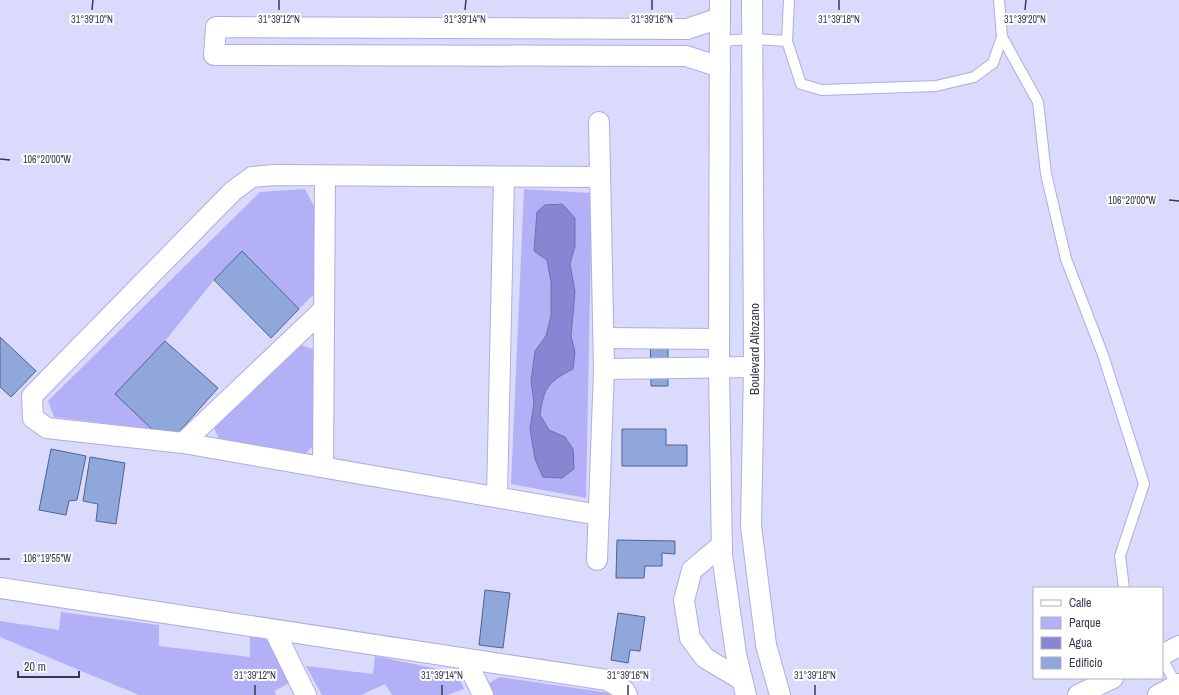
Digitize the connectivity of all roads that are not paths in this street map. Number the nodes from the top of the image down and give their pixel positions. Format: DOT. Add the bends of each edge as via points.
graph roads {
  1 [pos="752,0"];
  2 [pos="789,0"];
  3 [pos="999,0"];
  4 [pos="720,9"];
  5 [pos="1002,37"];
  6 [pos="752,39"];
  7 [pos="720,41"];
  8 [pos="787,41"];
  9 [pos="720,67"];
  10 [pos="599,122"];
  11 [pos="325,176"];
  12 [pos="504,177"];
  13 [pos="600,177"];
  14 [pos="324,309"];
  15 [pos="604,338"];
  16 [pos="719,339"];
  17 [pos="719,367"];
  18 [pos="754,367"];
  19 [pos="604,369"];
  20 [pos="183,443"];
  21 [pos="322,467"];
  22 [pos="498,497"];
  23 [pos="599,515"];
  24 [pos="722,545"];
  25 [pos="597,560"];
  26 [pos="1124,587"];
  27 [pos="0,588"];
  28 [pos="274,630"];
  29 [pos="1179,646"];
  30 [pos="1163,655"];
  31 [pos="1163,658"];
  32 [pos="466,660"];
  33 [pos="1111,679"];
  34 [pos="1178,687"];
  35 [pos="744,688"];
  36 [pos="306,695"];
  37 [pos="483,695"];
  38 [pos="627,695"];
  39 [pos="780,695"];
  40 [pos="1078,695"];
  41 [pos="1158,695"];
  1 -- 6 [label="street, Boulevard Altozano"];
  2 -- 8 [label="lane"];
  3 -- 5 [label="lane"];
  4 -- 7 [label="street"];
  4 -- 9 [label="street" via="687,29 216,27 214,55 686,56"];
  5 -- 8 [label="lane" via="993,64 974,77 936,86 822,90 800,84"];
  5 -- 26 [label="lane" via="1038,102 1046,174 1066,258 1103,355 1144,484 1120,556"];
  6 -- 7 [label="lane"];
  6 -- 8 [label="lane"];
  6 -- 18 [label="street, Boulevard Altozano"];
  7 -- 9 [label="street"];
  9 -- 16 [label="street"];
  10 -- 13 [label="street"];
  11 -- 12 [label="street"];
  11 -- 14 [label="street"];
  11 -- 20 [label="street" via="252,177 233,191 32,396 33,418 47,428"];
  12 -- 13 [label="street"];
  12 -- 22 [label="street"];
  13 -- 15 [label="street"];
  14 -- 20 [label="street"];
  14 -- 21 [label="street"];
  15 -- 16 [label="street"];
  15 -- 19 [label="street"];
  16 -- 17 [label="street"];
  17 -- 18 [label="street"];
  17 -- 19 [label="street"];
  17 -- 24 [label="street"];
  18 -- 39 [label="street, Boulevard Altozano" via="751,526 766,645"];
  19 -- 23 [label="street"];
  20 -- 21 [label="street"];
  21 -- 22 [label="street"];
  22 -- 23 [label="street"];
  23 -- 25 [label="street"];
  24 -- 35 [label="street" via="728,605"];
  24 -- 35 [label="street" via="692,570 684,600 690,638 705,658"];
  27 -- 28 [label="street"];
  28 -- 32 [label="street"];
  28 -- 36 [label="street"];
  29 -- 30 [label="street"];
  31 -- 34 [label="lane"];
  32 -- 37 [label="street"];
  32 -- 38 [label="street" via="607,680 624,690"];
  33 -- 40 [label="street"];
  34 -- 41 [label="street"];
}
